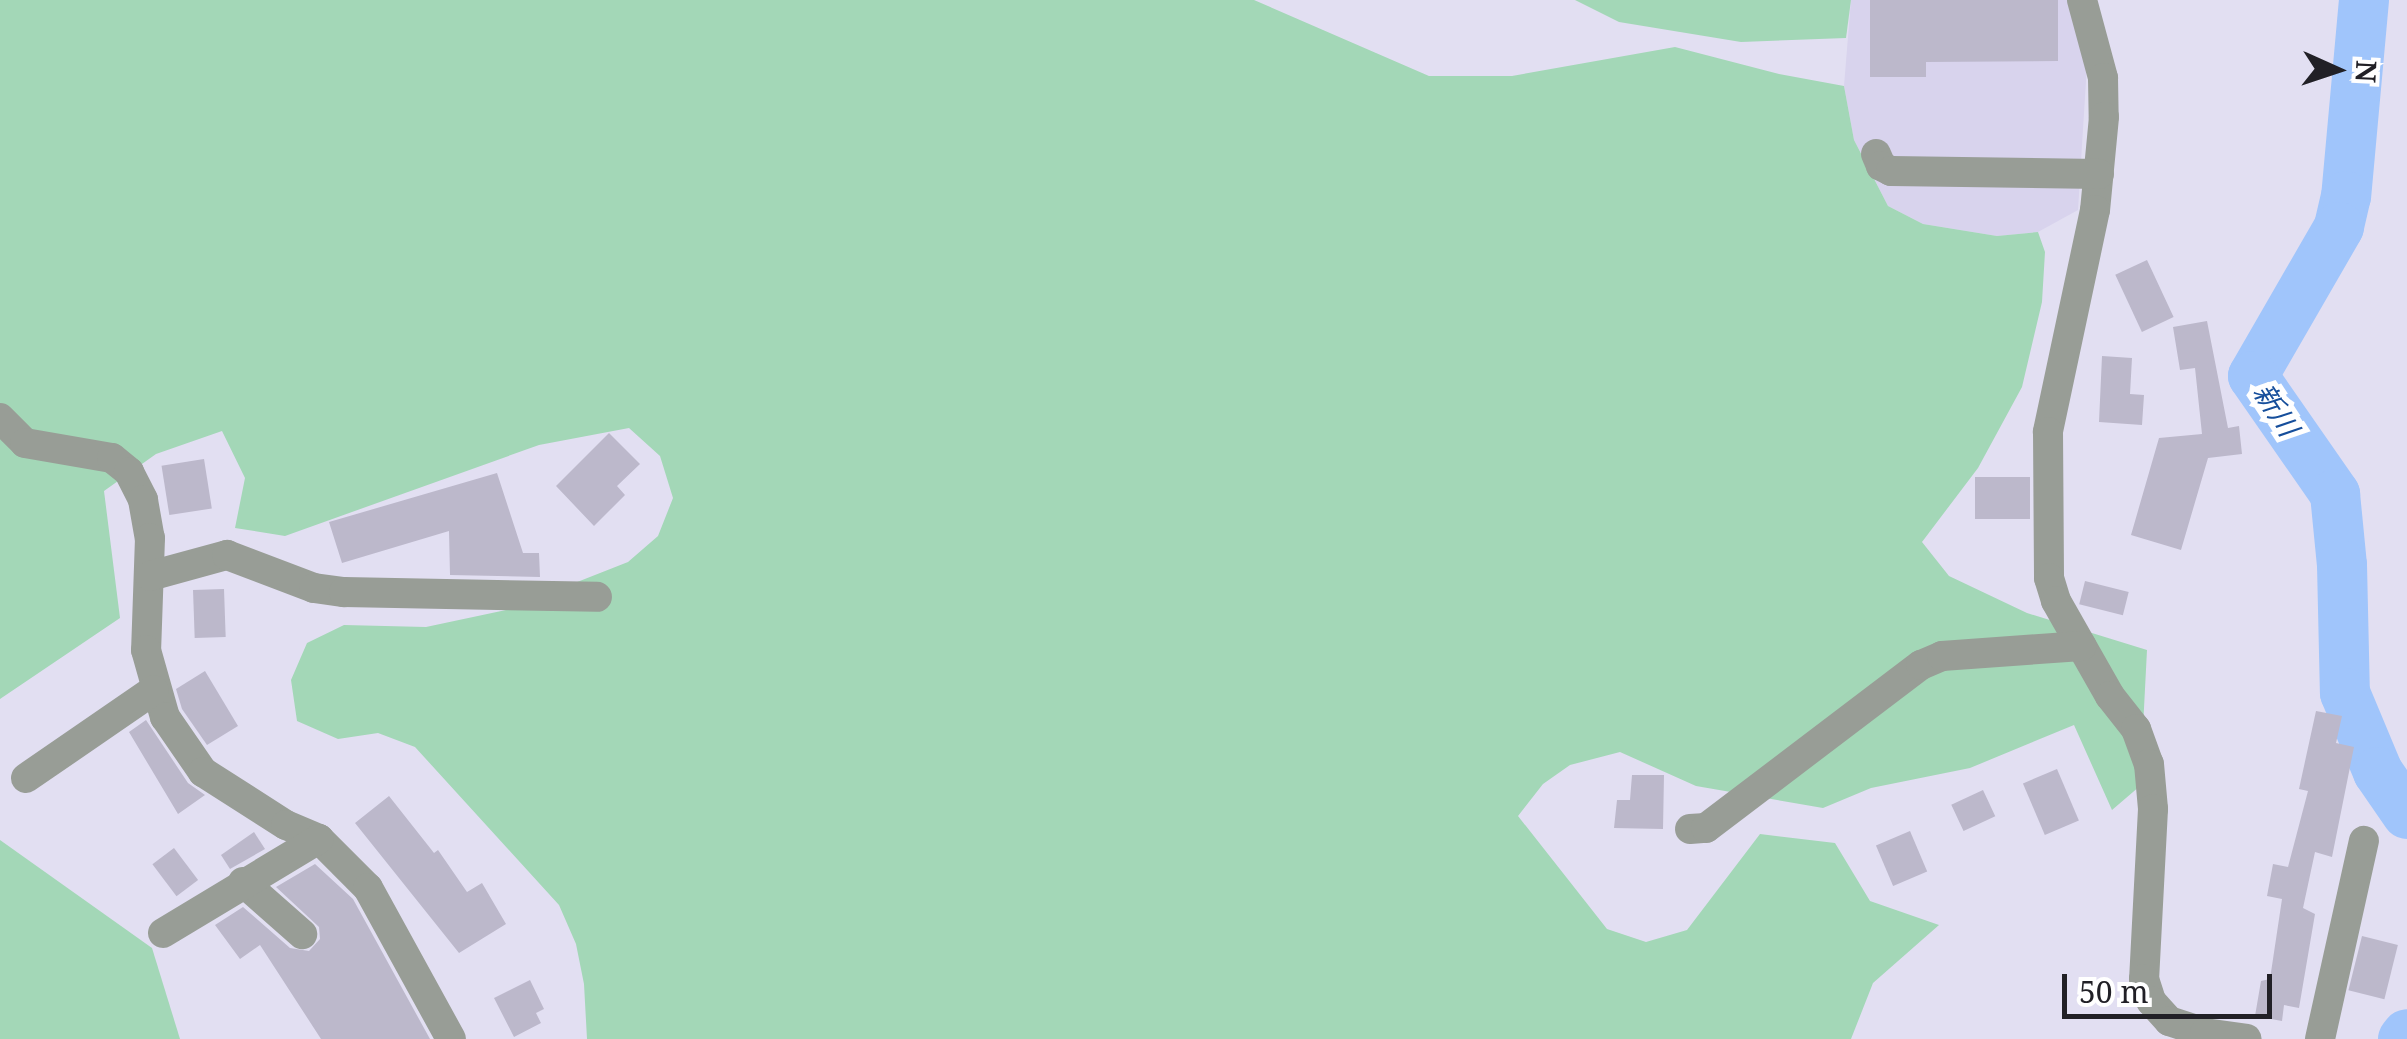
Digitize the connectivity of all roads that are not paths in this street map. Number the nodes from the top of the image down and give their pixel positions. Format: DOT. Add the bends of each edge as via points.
graph roads {
  1 [pos="2082,0"];
  2 [pos="1876,154"];
  3 [pos="2099,174"];
  4 [pos="0,418"];
  5 [pos="150,576"];
  6 [pos="597,597"];
  7 [pos="2082,646"];
  8 [pos="154,690"];
  9 [pos="26,778"];
  10 [pos="1690,829"];
  11 [pos="319,838"];
  12 [pos="2364,840"];
  13 [pos="244,882"];
  14 [pos="163,932"];
  15 [pos="302,934"];
  16 [pos="451,1039"];
  17 [pos="2247,1039"];
  18 [pos="2320,1039"];
  1 -- 3 [label="street" via="2102,78"];
  2 -- 3 [label="street" via="1891,171"];
  3 -- 7 [label="street" via="2046,467 2049,578"];
  4 -- 5 [label="street" via="24,444 112,458 129,472 143,500"];
  5 -- 6 [label="street" via="227,555 314,588 344,592"];
  5 -- 8 [label="street" via="146,650"];
  7 -- 10 [label="street" via="1942,656 1920,665 1706,828"];
  7 -- 17 [label="street" via="2136,729 2149,764 2153,809 2144,979 2151,1001 2170,1020"];
  8 -- 9 [label="street"];
  8 -- 11 [label="street" via="203,772"];
  11 -- 13 [label="street"];
  11 -- 16 [label="street" via="385,912"];
  12 -- 18 [label="street"];
  13 -- 14 [label="street"];
  13 -- 15 [label="street"];
}
